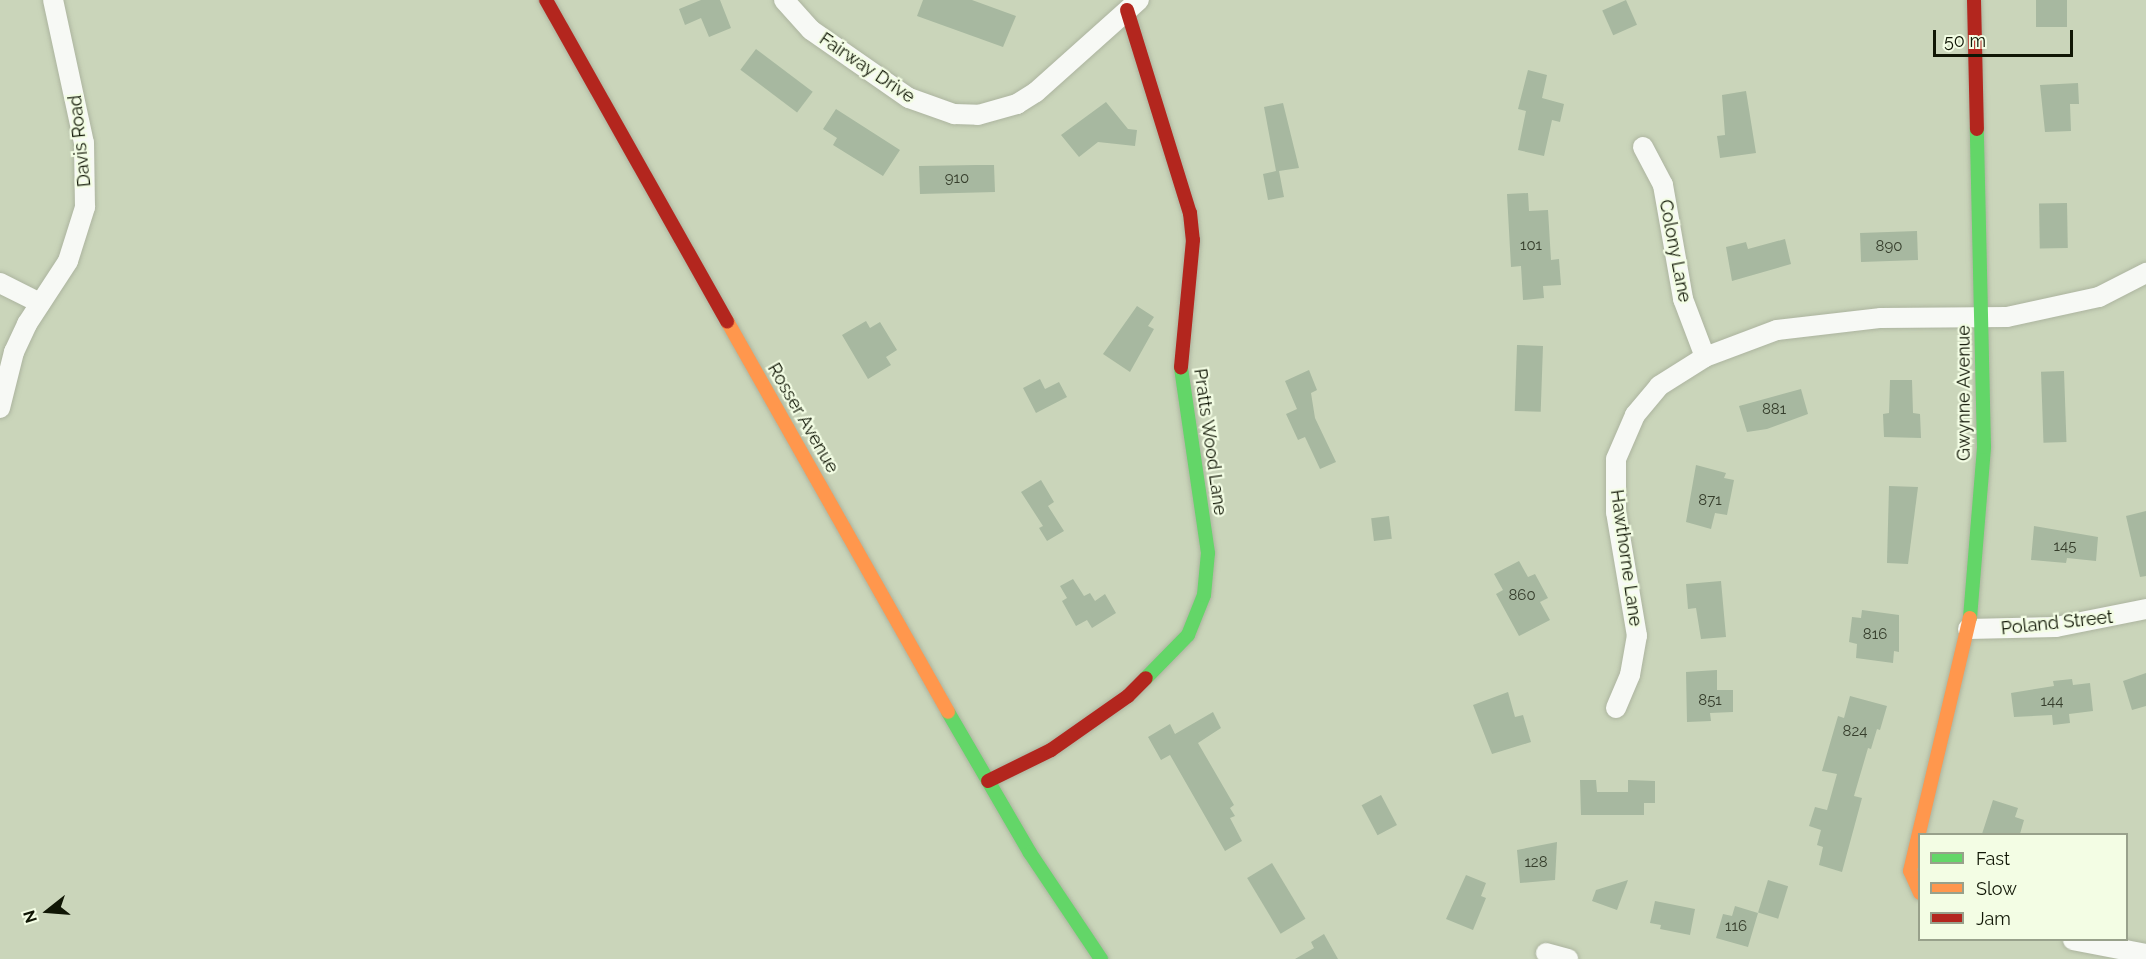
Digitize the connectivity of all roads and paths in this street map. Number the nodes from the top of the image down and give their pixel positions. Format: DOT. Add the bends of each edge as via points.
graph roads {
  1 [pos="53,0"];
  2 [pos="546,0"];
  3 [pos="784,0"];
  4 [pos="1974,0"];
  5 [pos="1133,5"];
  6 [pos="1643,147"];
  7 [pos="2146,273"];
  8 [pos="0,283"];
  9 [pos="40,303"];
  10 [pos="1983,318"];
  11 [pos="1705,357"];
  12 [pos="0,408"];
  13 [pos="2146,609"];
  14 [pos="1968,629"];
  15 [pos="1616,708"];
  16 [pos="988,781"];
  17 [pos="1919,833"];
  18 [pos="1918,839"];
  19 [pos="1030,853"];
  20 [pos="1918,889"];
  21 [pos="1064,930"];
  22 [pos="2083,941"];
  23 [pos="1546,953"];
  24 [pos="2146,954"];
  25 [pos="1101,959"];
  26 [pos="1568,959"];
  1 -- 9 [label="street, Davis Road" via="84,143 86,198 78,237"];
  2 -- 16 [label="street, Rosser Avenue"];
  3 -- 5 [label="street, Fairway Drive" via="811,30 909,98 954,114 978,115 1000,111 1036,92"];
  4 -- 10 [label="street, Gwynne Avenue"];
  5 -- 16 [label="street, Pratts Wood Lane" via="1190,213 1193,240 1182,381 1208,552 1204,595 1188,635 1128,696 1051,750"];
  6 -- 11 [label="street, Colony Lane" via="1663,185 1683,300"];
  7 -- 10 [label="street, Hawthorne Lane" via="2089,300 2058,309"];
  8 -- 9 [label="street"];
  9 -- 12 [label="street, Davis Road" via="14,352"];
  10 -- 11 [label="street, Hawthorne Lane" via="1881,318 1811,324 1740,342"];
  10 -- 14 [label="street, Gwynne Avenue" via="1983,447"];
  11 -- 15 [label="street, Hawthorne Lane" via="1651,393 1635,415 1616,459 1616,512 1637,636 1630,675"];
  13 -- 14 [label="street, Poland Street" via="2056,627"];
  14 -- 17 [label="street, Gwynne Avenue"];
  16 -- 19 [label="street, Rosser Avenue"];
  18 -- 20 [label="street, Gwynne Avenue" via="1910,871"];
  19 -- 21 [label="street, Rosser Avenue"];
  19 -- 25 [label="street, Rosser Avenue"];
  22 -- 24 [label="street"];
  23 -- 26 [label="street"];
}
